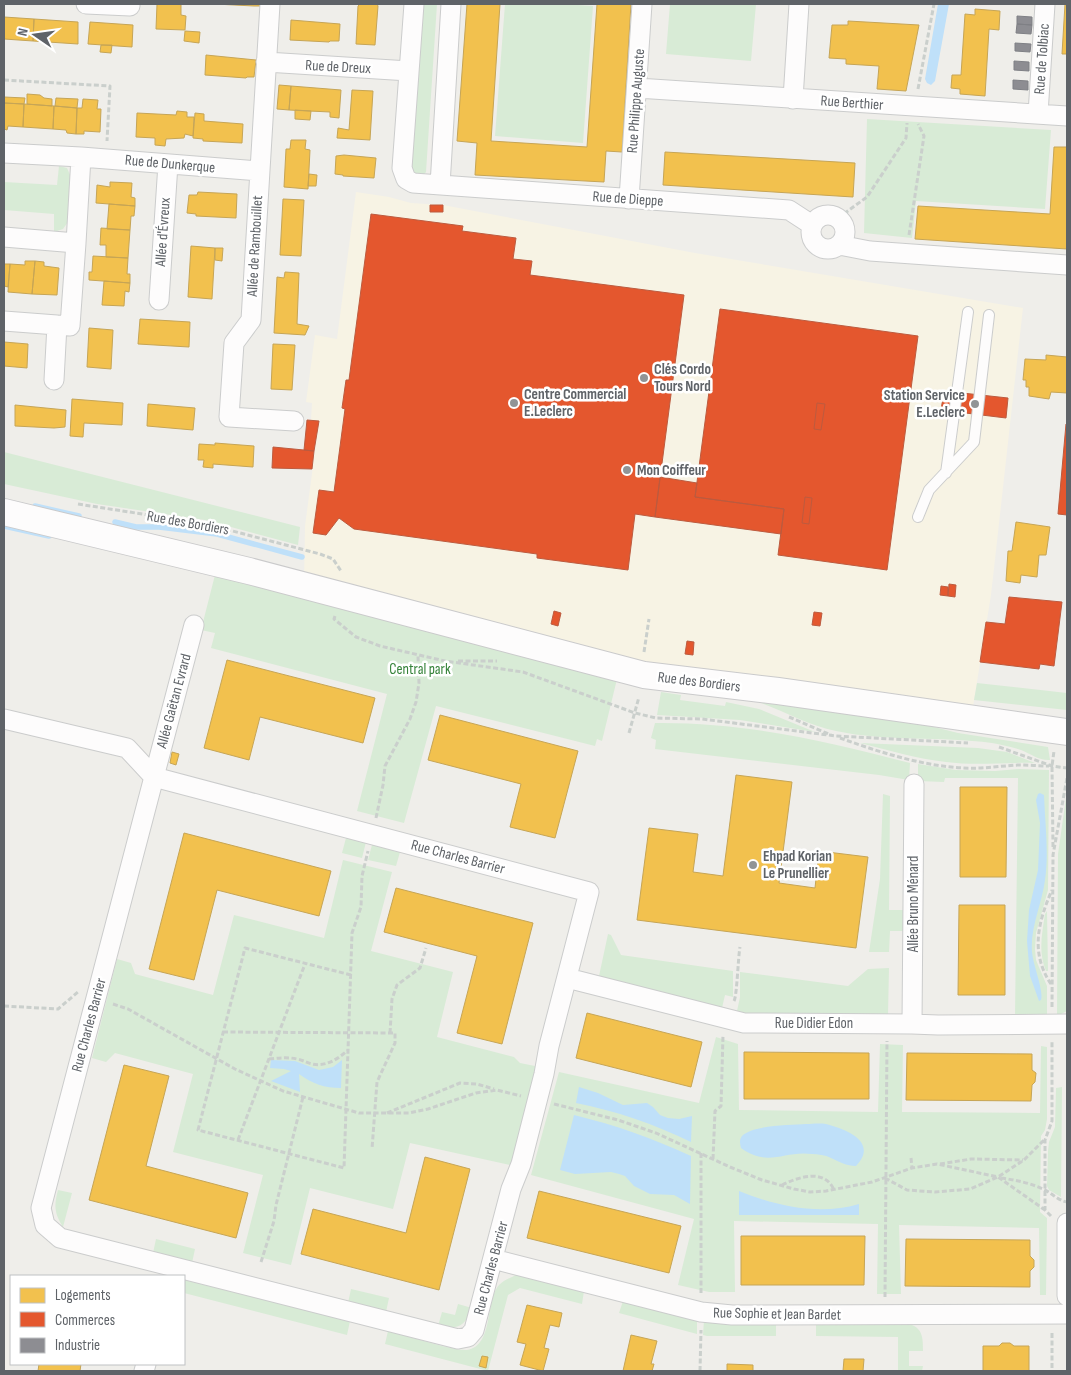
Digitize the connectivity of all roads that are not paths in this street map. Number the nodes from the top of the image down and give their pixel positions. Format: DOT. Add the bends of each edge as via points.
graph roads {
  1 [pos="86,4"];
  2 [pos="130,4"];
  3 [pos="270,4"];
  4 [pos="414,4"];
  5 [pos="451,4"];
  6 [pos="642,4"];
  7 [pos="798,4"];
  8 [pos="1045,4"];
  9 [pos="266,62"];
  10 [pos="409,71"];
  11 [pos="636,88"];
  12 [pos="793,99"];
  13 [pos="1038,114"];
  14 [pos="1067,116"];
  15 [pos="4,153"];
  16 [pos="81,157"];
  17 [pos="168,164"];
  18 [pos="259,171"];
  19 [pos="440,186"];
  20 [pos="629,199"];
  21 [pos="812,225"];
  22 [pos="4,237"];
  23 [pos="76,242"];
  24 [pos="839,245"];
  25 [pos="1067,265"];
  26 [pos="159,300"];
  27 [pos="968,312"];
  28 [pos="989,316"];
  29 [pos="4,321"];
  30 [pos="57,325"];
  31 [pos="54,380"];
  32 [pos="294,421"];
  33 [pos="946,473"];
  34 [pos="4,512"];
  35 [pos="918,517"];
  36 [pos="194,624"];
  37 [pos="4,719"];
  38 [pos="1067,732"];
  39 [pos="154,777"];
  40 [pos="914,784"];
  41 [pos="567,978"];
  42 [pos="912,1024"];
  43 [pos="1067,1024"];
  44 [pos="1067,1223"];
  45 [pos="493,1259"];
  46 [pos="167,1271"];
  47 [pos="184,1275"];
  48 [pos="185,1275"];
  49 [pos="1067,1296"];
  50 [pos="1067,1314"];
  1 -- 2 [label="street"];
  3 -- 9 [label="street, Allée de Rambouillet"];
  4 -- 10 [label="street, Rue de Dieppe"];
  5 -- 19 [label="street"];
  6 -- 11 [label="street, Rue Philippe Auguste"];
  7 -- 12 [label="street"];
  8 -- 13 [label="street, Rue de Tolbiac"];
  9 -- 10 [label="street, Rue de Dreux"];
  9 -- 18 [label="street, Allée de Rambouillet"];
  10 -- 19 [label="street, Rue de Dieppe" via="402,168 406,179 413,184"];
  11 -- 12 [label="street, Rue Berthier"];
  11 -- 20 [label="street, Rue Philippe Auguste"];
  12 -- 13 [label="street, Rue Berthier"];
  13 -- 14 [label="street, Rue Berthier"];
  15 -- 16 [label="street, Rue de Dunkerque"];
  16 -- 17 [label="street, Rue de Dunkerque"];
  16 -- 23 [label="street"];
  17 -- 18 [label="street, Rue de Dunkerque"];
  17 -- 26 [label="street, Allée d'Évreux"];
  18 -- 32 [label="street, Allée de Rambouillet" via="251,320 234,343 229,417"];
  19 -- 20 [label="street, Rue de Dieppe"];
  20 -- 21 [label="street, Rue de Dieppe" via="789,210"];
  21 -- 24 [label="street" via="811,236 818,246 828,249"];
  21 -- 24 [label="street" via="823,215 838,218 845,231"];
  22 -- 23 [label="street"];
  23 -- 30 [label="street" via="70,326"];
  24 -- 25 [label="street" via="870,251"];
  27 -- 33 [label="lane"];
  28 -- 33 [label="lane" via="974,442"];
  29 -- 30 [label="street"];
  30 -- 31 [label="street"];
  33 -- 35 [label="lane" via="929,490"];
  34 -- 38 [label="street, Rue des Bordiers" via="250,571 644,675"];
  36 -- 39 [label="street, Allée Gaëtan Evrard"];
  37 -- 39 [label="street" via="127,748"];
  39 -- 41 [label="street, Rue Charles Barrier" via="589,892"];
  39 -- 46 [label="street, Rue Charles Barrier" via="41,1208 45,1225 60,1238"];
  40 -- 42 [label="street, Allée Bruno Ménard"];
  41 -- 42 [label="street, Rue Didier Edon" via="744,1023"];
  41 -- 45 [label="street, Rue Charles Barrier" via="538,1100"];
  42 -- 43 [label="street, Rue Didier Edon"];
  44 -- 49 [label="street"];
  45 -- 48 [label="street, Rue Charles Barrier" via="474,1330 468,1337 458,1339"];
  45 -- 50 [label="street, Rue Sophie et Jean Bardet" via="701,1312 732,1315"];
  46 -- 47 [label="street, Rue Charles Barrier"];
}
